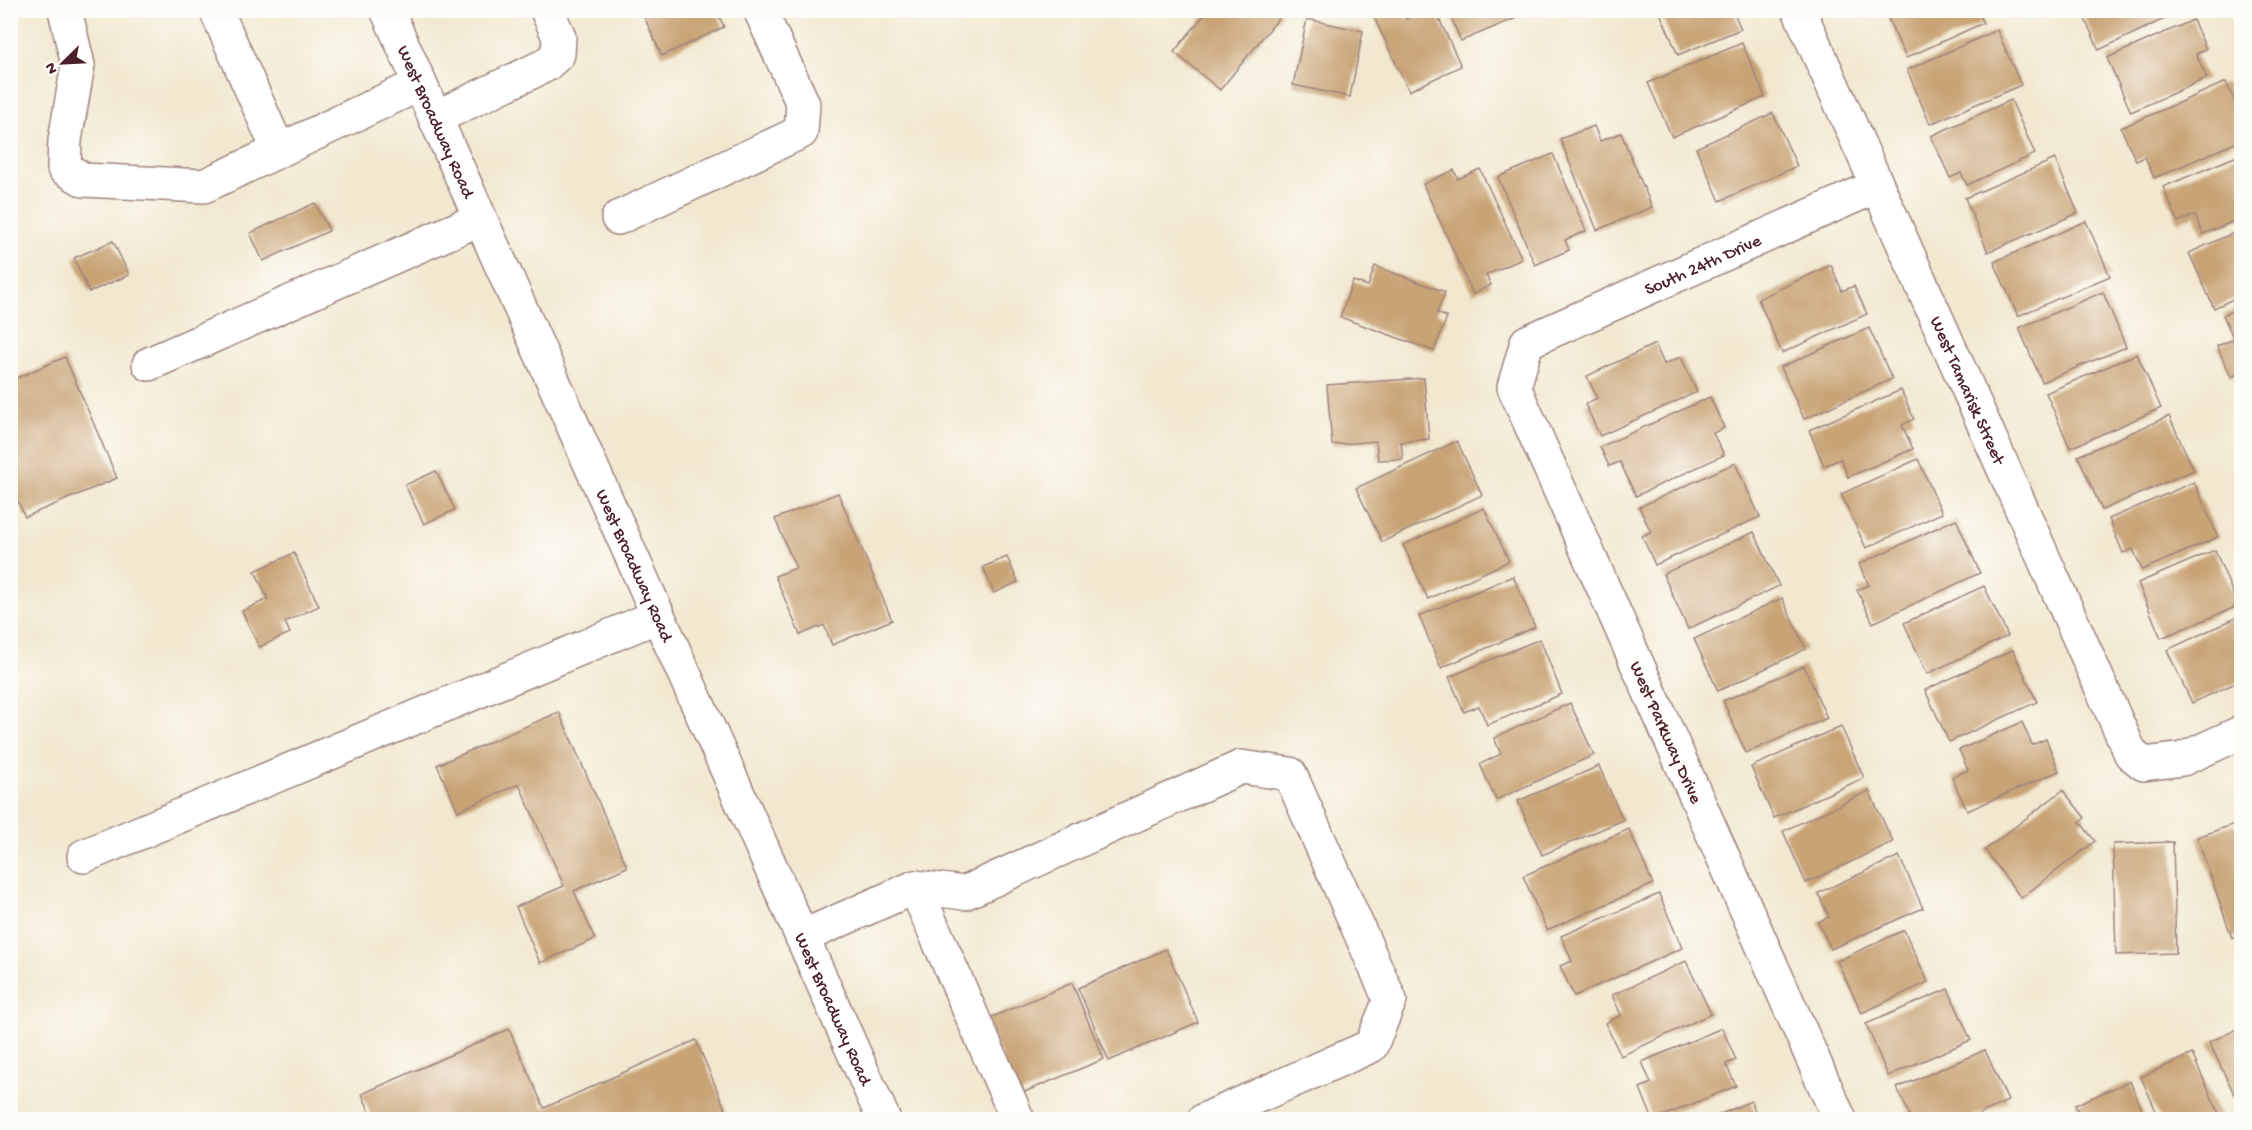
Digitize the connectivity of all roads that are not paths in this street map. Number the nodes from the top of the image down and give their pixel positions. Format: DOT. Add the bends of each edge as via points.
graph roads {
  1 [pos="65,10"];
  2 [pos="216,10"];
  3 [pos="387,10"];
  4 [pos="547,10"];
  5 [pos="759,10"];
  6 [pos="1799,10"];
  7 [pos="420,84"];
  8 [pos="435,118"];
  9 [pos="278,149"];
  10 [pos="1877,186"];
  11 [pos="618,218"];
  12 [pos="480,219"];
  13 [pos="1527,342"];
  14 [pos="149,364"];
  15 [pos="658,616"];
  16 [pos="2241,732"];
  17 [pos="84,856"];
  18 [pos="915,887"];
  19 [pos="802,937"];
  20 [pos="884,1119"];
  21 [pos="1018,1119"];
  22 [pos="1204,1119"];
  23 [pos="1840,1119"];
  1 -- 9 [label="street" via="78,65 64,168 84,180 204,186"];
  2 -- 9 [label="street"];
  3 -- 7 [label="street, West Broadway Road"];
  4 -- 8 [label="street" via="559,38 558,54 546,65"];
  5 -- 11 [label="street" via="804,105 801,132"];
  6 -- 10 [label="street, West Tamarisk Street"];
  7 -- 8 [label="street, West Broadway Road"];
  7 -- 9 [label="street"];
  8 -- 12 [label="street, West Broadway Road"];
  10 -- 13 [label="street, South 24th Drive"];
  10 -- 16 [label="street, West Tamarisk Street" via="2131,754 2144,764 2183,759"];
  12 -- 14 [label="street"];
  12 -- 15 [label="street, West Broadway Road"];
  13 -- 23 [label="street, West Parkway Drive" via="1514,387"];
  15 -- 17 [label="street"];
  15 -- 19 [label="street, West Broadway Road"];
  18 -- 19 [label="street"];
  18 -- 21 [label="street"];
  18 -- 22 [label="street" via="964,893 1241,767 1290,774 1390,1000 1371,1046"];
  19 -- 20 [label="street, West Broadway Road"];
}
